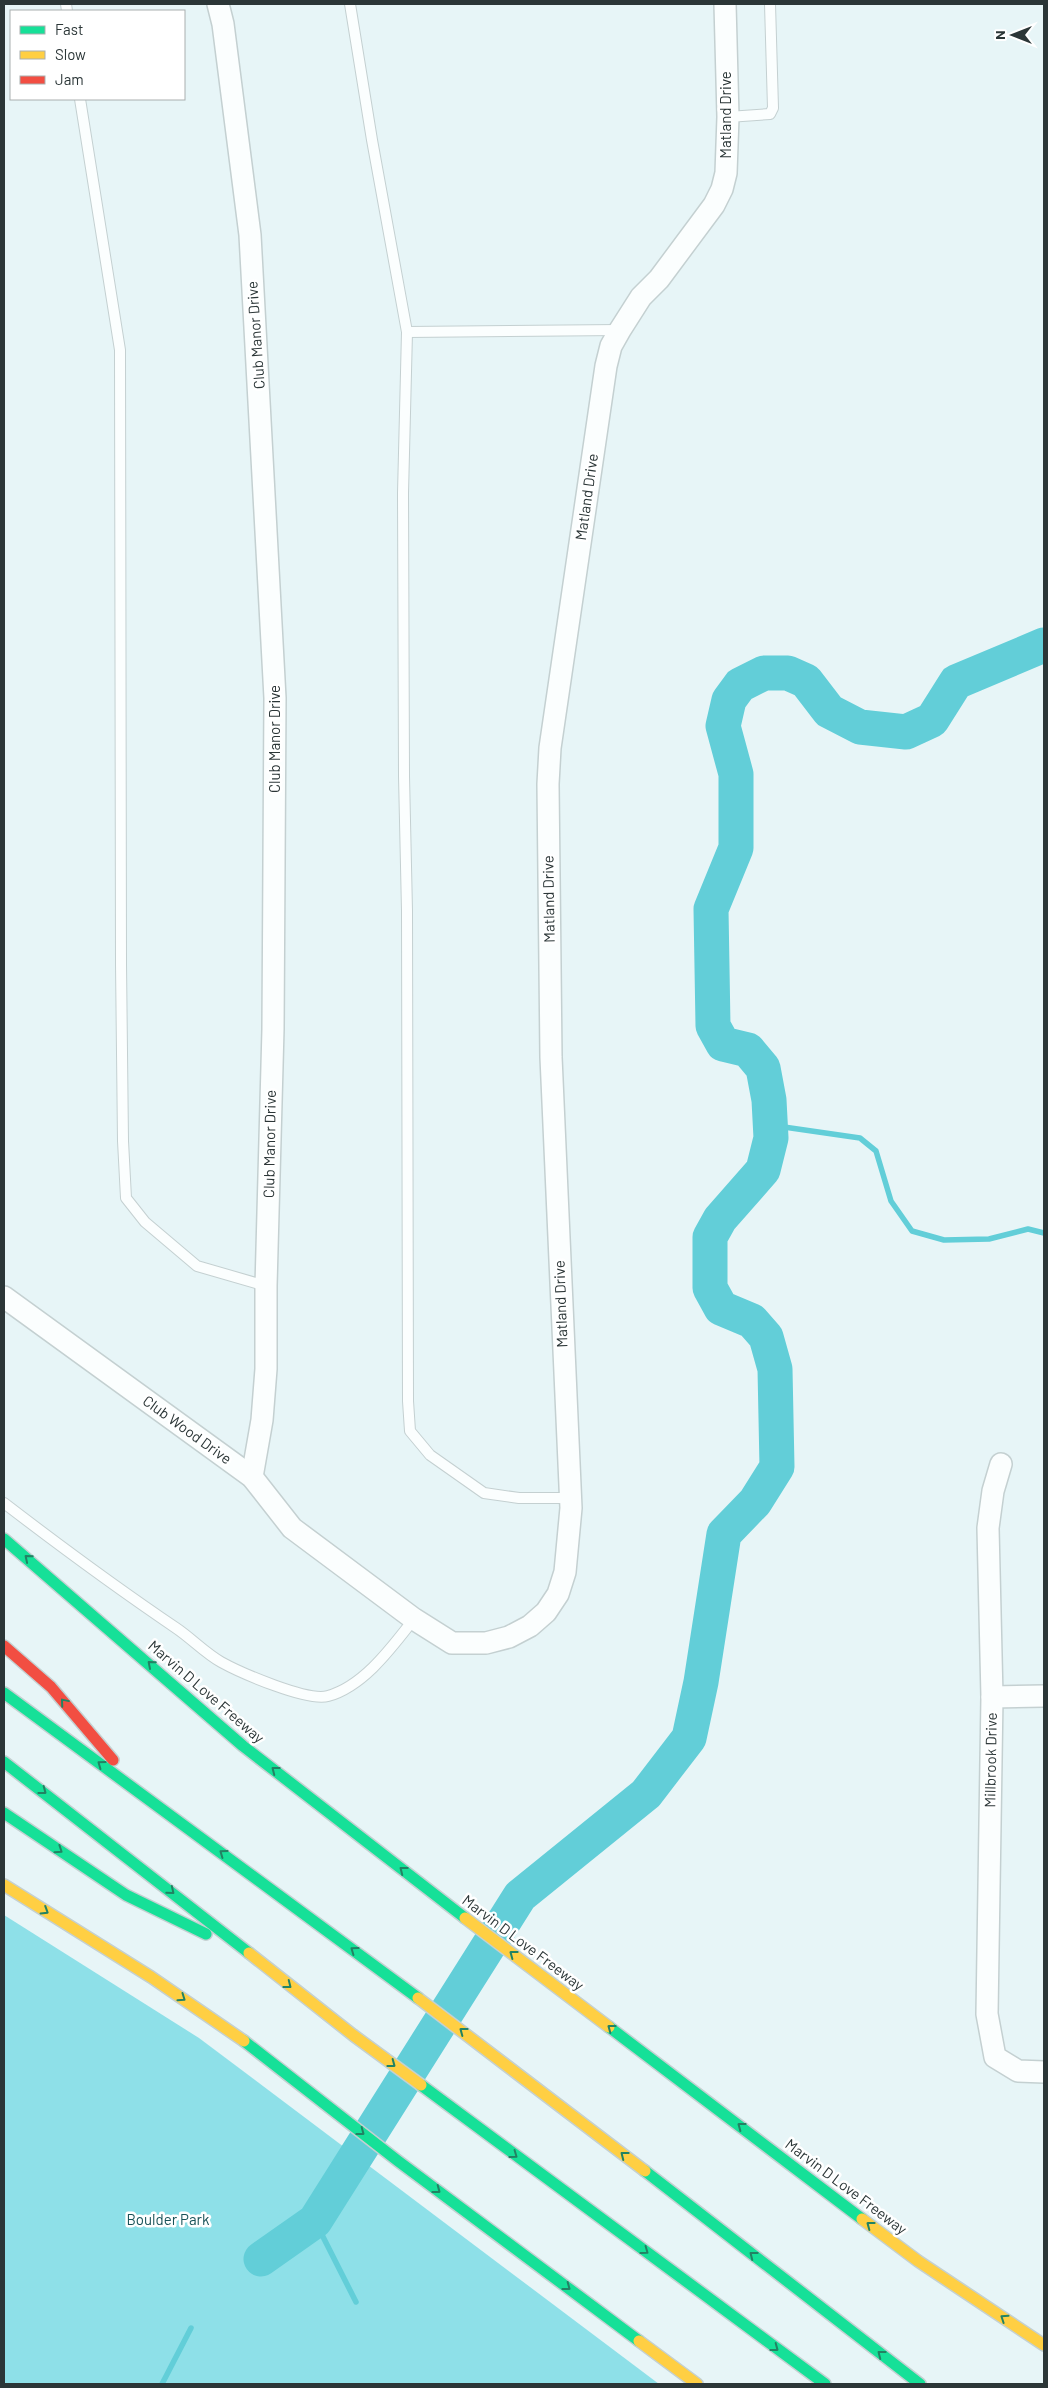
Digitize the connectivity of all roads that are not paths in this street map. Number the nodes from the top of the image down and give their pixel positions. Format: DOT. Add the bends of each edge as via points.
graph roads {
  1 [pos="218,4"];
  2 [pos="350,4"];
  3 [pos="725,4"];
  4 [pos="770,4"];
  5 [pos="80,100"];
  6 [pos="728,117"];
  7 [pos="620,330"];
  8 [pos="407,332"];
  9 [pos="266,1286"];
  10 [pos="4,1297"];
  11 [pos="1001,1464"];
  12 [pos="252,1477"];
  13 [pos="571,1498"];
  14 [pos="4,1503"];
  15 [pos="4,1539"];
  16 [pos="358,1576"];
  17 [pos="414,1619"];
  18 [pos="4,1646"];
  19 [pos="4,1693"];
  20 [pos="1044,1696"];
  21 [pos="992,1697"];
  22 [pos="4,1762"];
  23 [pos="141,1793"];
  24 [pos="4,1813"];
  25 [pos="4,1885"];
  26 [pos="250,1955"];
  27 [pos="1044,2072"];
  28 [pos="1044,2344"];
  29 [pos="697,2384"];
  30 [pos="825,2384"];
  31 [pos="920,2384"];
  1 -- 9 [label="street, Club Manor Drive" via="250,235 275,698 274,1029"];
  2 -- 8 [label="lane"];
  3 -- 6 [label="street, Matland Drive"];
  4 -- 6 [label="lane" via="773,108 770,114"];
  5 -- 9 [label="lane" via="120,350 122,1102 126,1198 145,1222 197,1266"];
  6 -- 7 [label="street, Matland Drive" via="726,173 714,205"];
  7 -- 8 [label="lane"];
  7 -- 13 [label="street, Matland Drive" via="606,366 550,748 548,784 551,1057"];
  8 -- 13 [label="lane" via="403,493 410,1431 430,1455 484,1493 520,1498"];
  9 -- 12 [label="street, Club Manor Drive" via="263,1411"];
  10 -- 12 [label="street, Club Wood Drive"];
  11 -- 21 [label="street, Millbrook Drive" via="988,1528"];
  12 -- 16 [label="street, Club Wood Drive" via="292,1528"];
  13 -- 17 [label="street, Matland Drive" via="566,1572 558,1594 546,1612 530,1626 509,1637 486,1643 452,1643"];
  14 -- 17 [label="lane" via="220,1661 256,1678 315,1698 329,1696 380,1662"];
  28 -- 15 [label="main road, Marvin D Love Freeway, one-way" via="918,2261 442,1900 244,1746"];
  16 -- 17 [label="street, Matland Drive"];
  23 -- 18 [label="main road, one-way" via="51,1687"];
  23 -- 19 [label="main road, one-way"];
  20 -- 21 [label="street"];
  21 -- 27 [label="street, Millbrook Drive" via="987,2014 995,2057 1018,2072"];
  22 -- 26 [label="main road, one-way"];
  31 -- 23 [label="main road, one-way" via="502,2060"];
  24 -- 26 [label="main road, one-way" via="126,1895"];
  25 -- 29 [label="main road, one-way" via="151,1977 241,2039 398,2161"];
  26 -- 30 [label="main road, one-way" via="474,2126"];
}
